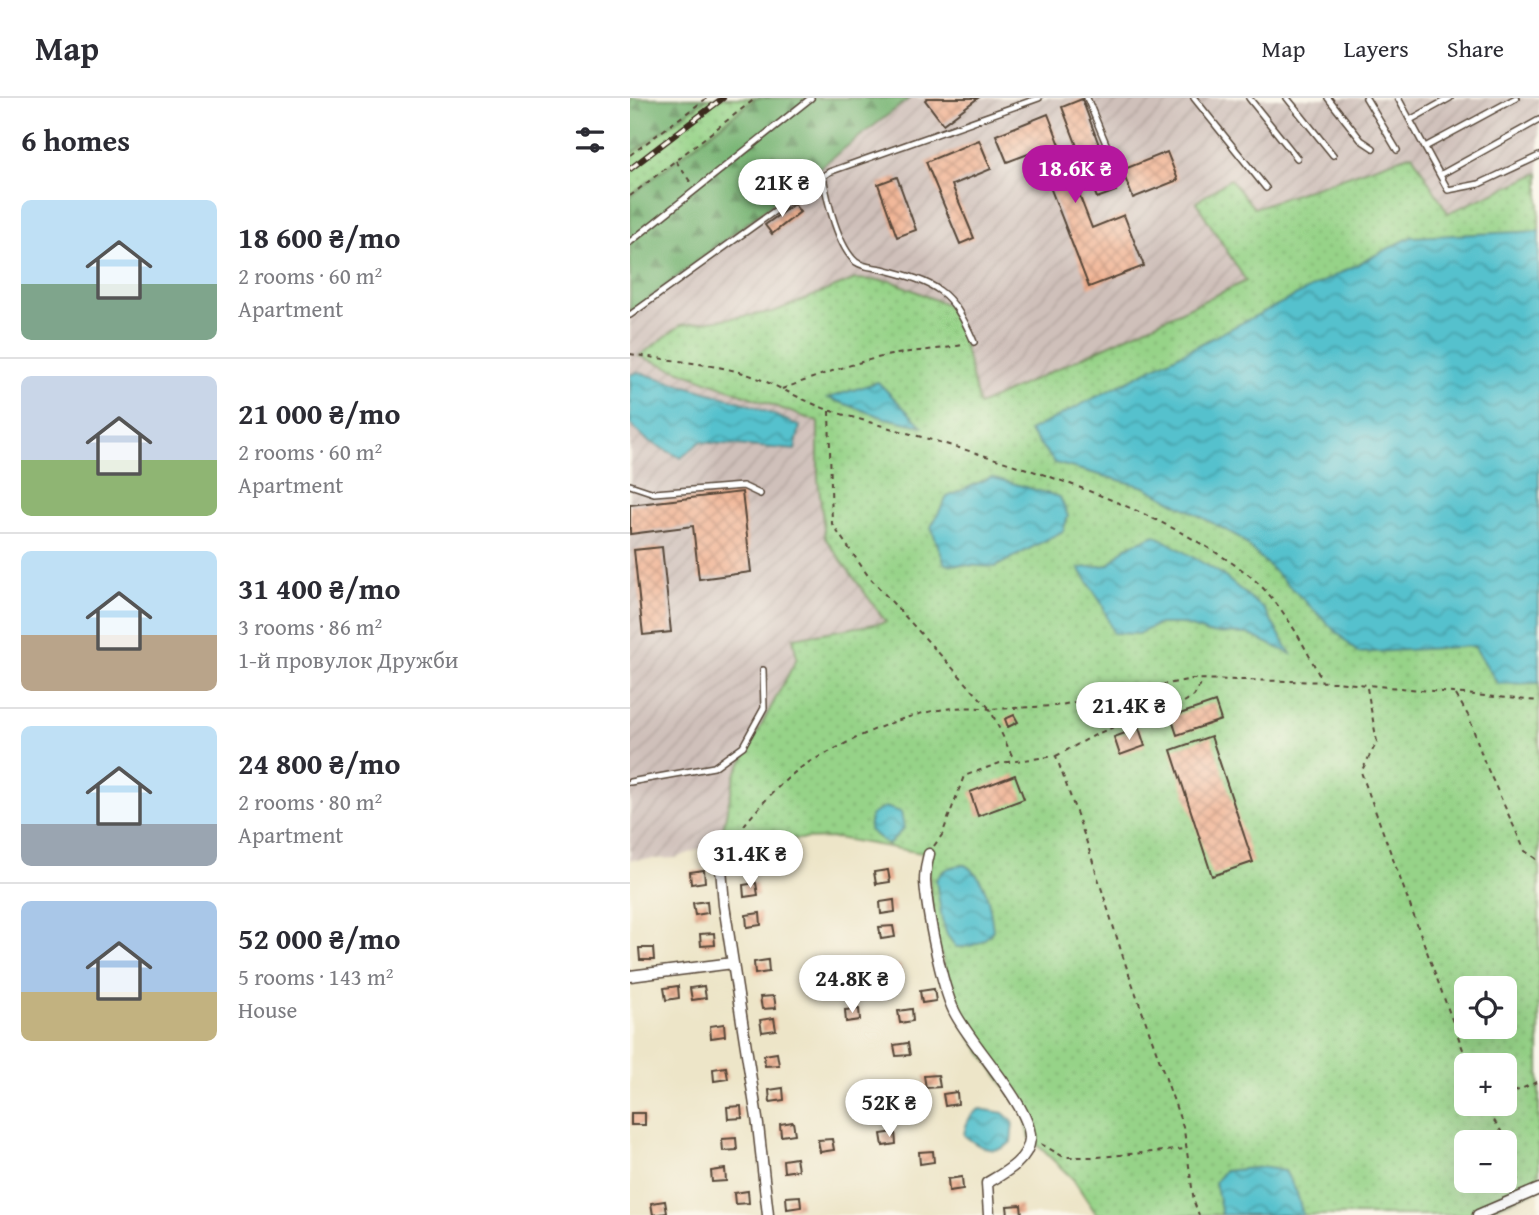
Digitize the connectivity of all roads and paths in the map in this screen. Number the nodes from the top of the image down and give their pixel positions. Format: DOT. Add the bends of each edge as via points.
graph roads {
  1 [pos="707,98"];
  2 [pos="756,98"];
  3 [pos="811,98"];
  4 [pos="1039,98"];
  5 [pos="1087,98"];
  6 [pos="1194,98"];
  7 [pos="1249,98"];
  8 [pos="1287,98"];
  9 [pos="1328,98"];
  10 [pos="1366,98"];
  11 [pos="1398,98"];
  12 [pos="1450,98"];
  13 [pos="1516,98"];
  14 [pos="1410,120"];
  15 [pos="1539,120"];
  16 [pos="1425,147"];
  17 [pos="1373,148"];
  18 [pos="1396,150"];
  19 [pos="630,155"];
  20 [pos="1333,155"];
  21 [pos="1539,156"];
  22 [pos="1297,158"];
  23 [pos="676,160"];
  24 [pos="1114,163"];
  25 [pos="1440,175"];
  26 [pos="823,176"];
  27 [pos="1266,188"];
  28 [pos="696,190"];
  29 [pos="630,196"];
  30 [pos="630,242"];
  31 [pos="630,315"];
  32 [pos="974,342"];
  33 [pos="630,354"];
  34 [pos="780,389"];
  35 [pos="829,411"];
  36 [pos="630,485"];
  37 [pos="760,494"];
  38 [pos="763,670"];
  39 [pos="1203,680"];
  40 [pos="1323,682"];
  41 [pos="1367,685"];
  42 [pos="1455,694"];
  43 [pos="1539,701"];
  44 [pos="990,709"];
  45 [pos="1056,756"];
  46 [pos="1014,761"];
  47 [pos="630,782"];
  48 [pos="929,854"];
  49 [pos="720,856"];
  50 [pos="1539,861"];
  51 [pos="733,963"];
  52 [pos="630,976"];
  53 [pos="1464,1053"];
  54 [pos="1539,1081"];
  55 [pos="1517,1091"];
  56 [pos="1491,1116"];
  57 [pos="1030,1138"];
  58 [pos="1187,1149"];
  59 [pos="1539,1189"];
  60 [pos="1522,1196"];
  61 [pos="768,1215"];
  62 [pos="989,1215"];
  63 [pos="1199,1215"];
  64 [pos="1478,1215"];
  1 -- 19 [label="path"];
  2 -- 23 [label="path"];
  3 -- 28 [label="lane"];
  4 -- 26 [label="lane"];
  5 -- 24 [label="lane"];
  6 -- 27 [label="lane"];
  7 -- 22 [label="lane"];
  8 -- 20 [label="lane"];
  9 -- 17 [label="lane"];
  10 -- 18 [label="lane"];
  11 -- 14 [label="lane"];
  12 -- 14 [label="lane"];
  13 -- 16 [label="lane"];
  14 -- 16 [label="lane"];
  15 -- 25 [label="lane"];
  16 -- 25 [label="lane"];
  21 -- 25 [label="lane" via="1479,184 1448,191"];
  23 -- 28 [label="path"];
  23 -- 29 [label="path"];
  26 -- 31 [label="lane"];
  26 -- 32 [label="lane" via="827,201 848,255 859,265 937,287 953,301"];
  28 -- 30 [label="lane"];
  32 -- 34 [label="path" via="892,354"];
  33 -- 34 [label="path" via="741,373"];
  34 -- 35 [label="path"];
  35 -- 40 [label="path" via="981,455 1115,501 1166,524 1240,568 1270,597 1301,638"];
  35 -- 44 [label="path" via="832,524 869,577"];
  36 -- 37 [label="lane" via="654,493 743,486"];
  38 -- 47 [label="lane" via="764,708 743,747 714,767"];
  39 -- 40 [label="path"];
  39 -- 44 [label="path" via="1055,706"];
  39 -- 45 [label="path" via="1194,696 1174,708 1149,712"];
  40 -- 41 [label="path"];
  41 -- 42 [label="path"];
  41 -- 53 [label="path" via="1377,742 1362,772"];
  42 -- 43 [label="path"];
  42 -- 50 [label="path" via="1525,851"];
  44 -- 46 [label="path"];
  44 -- 49 [label="path" via="970,706 917,714 871,731 803,766 765,802"];
  45 -- 46 [label="path"];
  45 -- 58 [label="path"];
  46 -- 48 [label="path" via="964,776 942,835"];
  48 -- 57 [label="street" via="925,879 953,1009 1025,1115"];
  49 -- 51 [label="street"];
  51 -- 52 [label="street"];
  51 -- 61 [label="street"];
  54 -- 55 [label="path"];
  56 -- 60 [label="path" via="1507,1140"];
  57 -- 58 [label="path" via="1064,1157"];
  57 -- 62 [label="street" via="1023,1157 987,1182"];
  58 -- 63 [label="path"];
  59 -- 60 [label="street"];
  60 -- 64 [label="street"];
}
